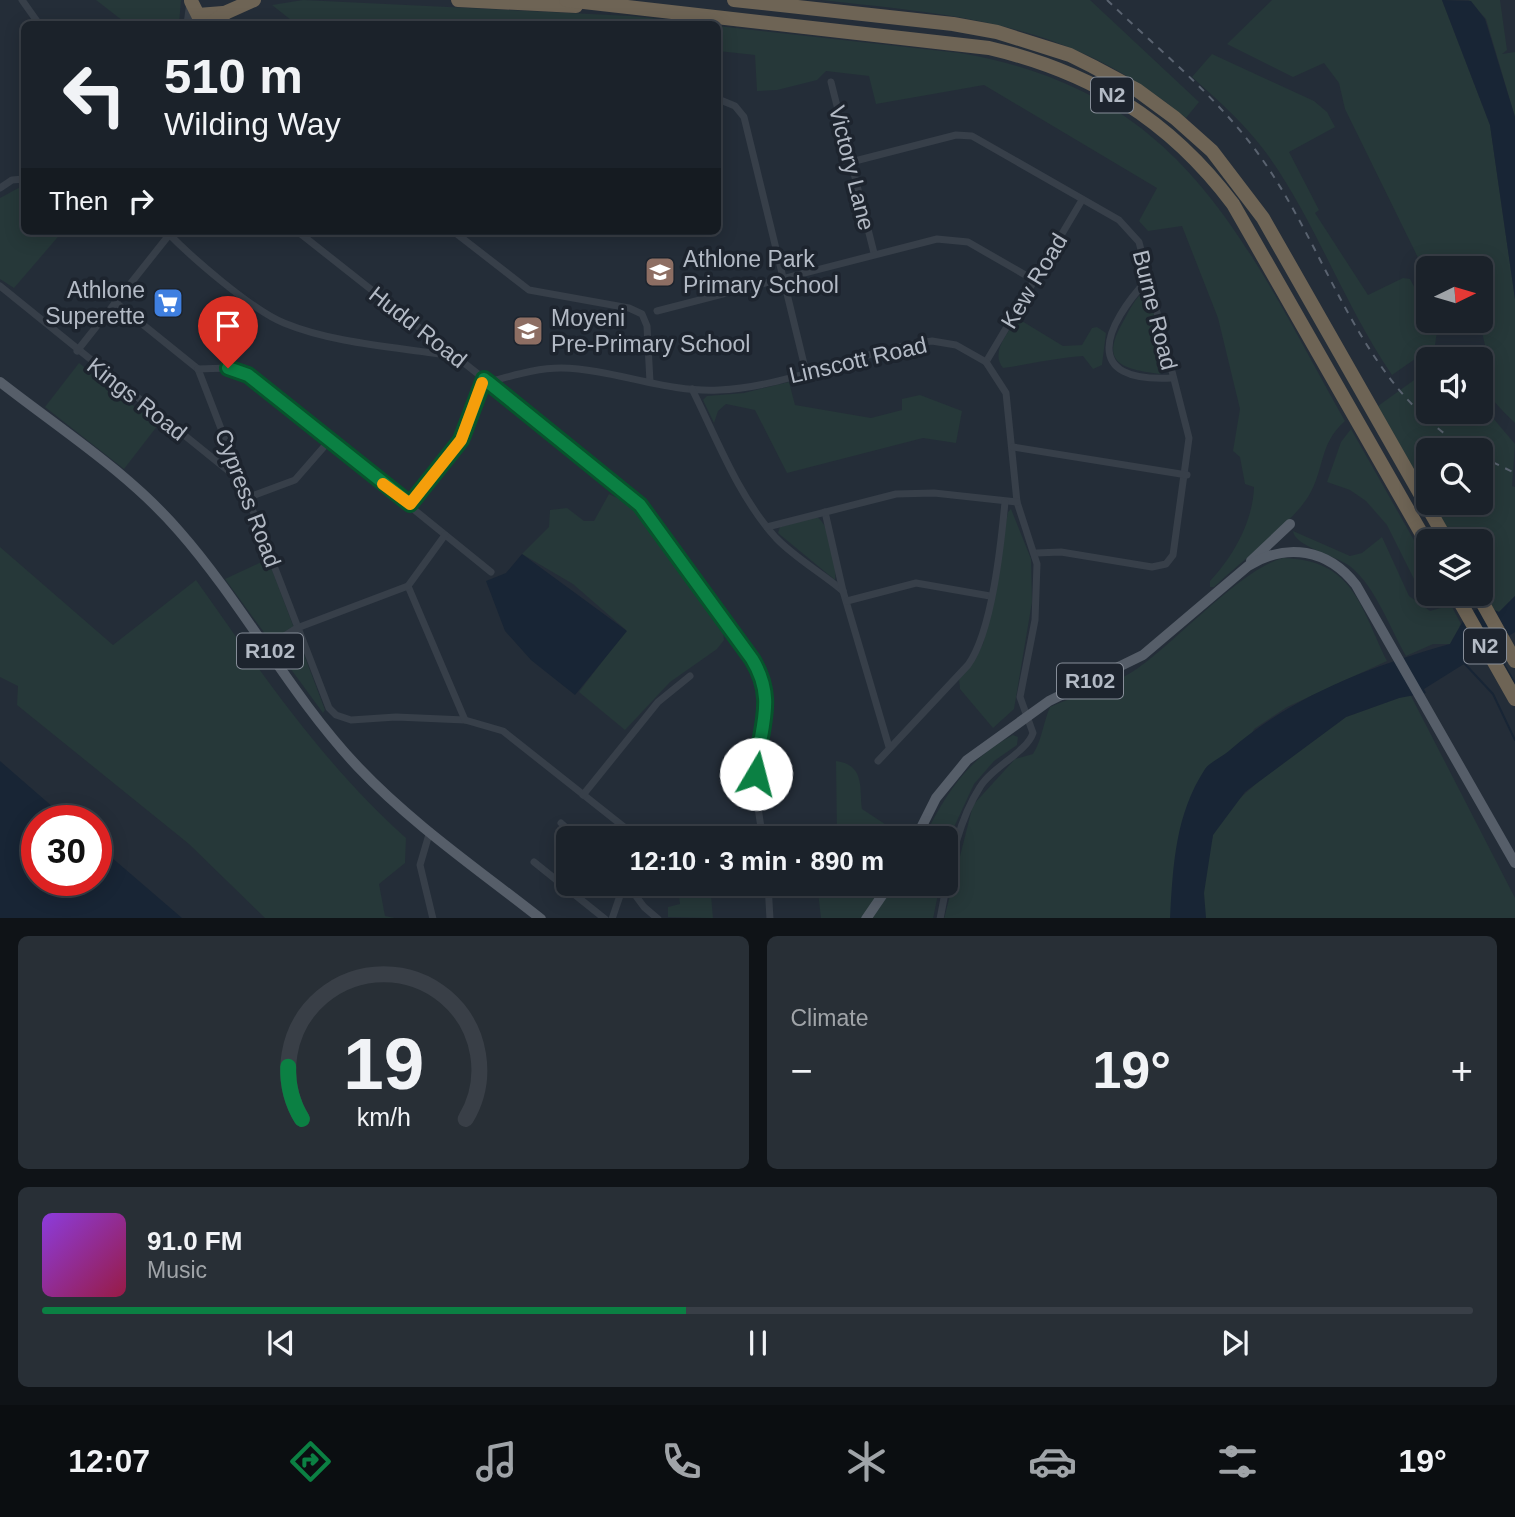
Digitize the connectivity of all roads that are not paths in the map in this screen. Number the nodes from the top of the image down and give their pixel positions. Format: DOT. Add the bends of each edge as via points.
graph roads {
  1 [pos="22,0"];
  2 [pos="191,0"];
  3 [pos="254,0"];
  4 [pos="458,0"];
  5 [pos="566,0"];
  6 [pos="734,0"];
  7 [pos="619,6"];
  8 [pos="227,12"];
  9 [pos="37,21"];
  10 [pos="188,21"];
  11 [pos="214,21"];
  12 [pos="831,82"];
  13 [pos="721,100"];
  14 [pos="851,162"];
  15 [pos="21,180"];
  16 [pos="2,184"];
  17 [pos="1082,200"];
  18 [pos="165,235"];
  19 [pos="170,235"];
  20 [pos="309,235"];
  21 [pos="458,235"];
  22 [pos="874,253"];
  23 [pos="783,277"];
  24 [pos="1148,279"];
  25 [pos="1034,280"];
  26 [pos="0,286"];
  27 [pos="115,302"];
  28 [pos="657,311"];
  29 [pos="77,351"];
  30 [pos="453,356"];
  31 [pos="986,362"];
  32 [pos="198,369"];
  33 [pos="806,372"];
  34 [pos="1172,378"];
  35 [pos="486,380"];
  36 [pos="650,382"];
  37 [pos="0,383"];
  38 [pos="692,389"];
  39 [pos="329,441"];
  40 [pos="1013,447"];
  41 [pos="1186,475"];
  42 [pos="243,483"];
  43 [pos="249,497"];
  44 [pos="1005,502"];
  45 [pos="1017,502"];
  46 [pos="410,504"];
  47 [pos="825,512"];
  48 [pos="1290,524"];
  49 [pos="768,527"];
  50 [pos="1419,529"];
  51 [pos="1440,529"];
  52 [pos="445,534"];
  53 [pos="1036,553"];
  54 [pos="1248,566"];
  55 [pos="491,572"];
  56 [pos="408,586"];
  57 [pos="843,591"];
  58 [pos="990,596"];
  59 [pos="847,601"];
  60 [pos="1462,606"];
  61 [pos="1484,606"];
  62 [pos="297,628"];
  63 [pos="267,647"];
  64 [pos="1515,661"];
  65 [pos="690,676"];
  66 [pos="1515,699"];
  67 [pos="1027,716"];
  68 [pos="465,720"];
  69 [pos="889,747"];
  70 [pos="878,761"];
  71 [pos="583,795"];
  72 [pos="561,823"];
  73 [pos="564,826"];
  74 [pos="623,826"];
  75 [pos="762,826"];
  76 [pos="922,826"];
  77 [pos="430,831"];
  78 [pos="534,862"];
  79 [pos="1515,863"];
  80 [pos="621,896"];
  81 [pos="636,896"];
  82 [pos="769,896"];
  83 [pos="882,896"];
  84 [pos="433,918"];
  85 [pos="540,918"];
  86 [pos="604,918"];
  87 [pos="612,918"];
  88 [pos="657,918"];
  89 [pos="771,918"];
  90 [pos="867,918"];
  91 [pos="940,918"];
  1 -- 9 [label="street"];
  2 -- 8 [label="highway" via="198,15"];
  2 -- 10 [label="street"];
  3 -- 8 [label="highway"];
  4 -- 7 [label="highway"];
  5 -- 7 [label="highway, N2"];
  6 -- 51 [label="highway, N2" via="997,32 1070,55 1137,90 1175,118 1212,151 1263,218"];
  7 -- 50 [label="highway, N2" via="989,48 1034,59 1128,103 1205,167 1233,204"];
  8 -- 11 [label="highway"];
  12 -- 14 [label="street, Victory Lane"];
  13 -- 23 [label="street" via="735,106 744,117"];
  14 -- 17 [label="street, Burne Road" via="965,135 1011,155"];
  14 -- 22 [label="street, Victory Lane"];
  15 -- 16 [label="street"];
  17 -- 24 [label="street, Burne Road" via="1119,220 1135,235"];
  17 -- 25 [label="street, Kew Road"];
  18 -- 27 [label="street"];
  19 -- 30 [label="street" via="282,322 309,331"];
  20 -- 30 [label="street, Hudd Road"];
  21 -- 36 [label="street" via="529,290 642,314 647,326"];
  22 -- 23 [label="street"];
  22 -- 25 [label="street" via="957,239"];
  23 -- 28 [label="street"];
  23 -- 33 [label="street"];
  24 -- 34 [label="street, Burne Road"];
  24 -- 34 [label="street" via="1108,341 1110,359 1122,372"];
  25 -- 31 [label="street, Kew Road"];
  26 -- 29 [label="street, Kings Road"];
  27 -- 29 [label="street"];
  27 -- 32 [label="street"];
  29 -- 42 [label="street, Kings Road"];
  30 -- 35 [label="street, Hudd Road"];
  31 -- 33 [label="street, Linscott Road" via="956,345 932,341"];
  31 -- 40 [label="street, Linscott Road" via="1006,393"];
  32 -- 39 [label="street" via="228,368 248,375"];
  32 -- 42 [label="street, Cypress Road"];
  33 -- 38 [label="street, Linscott Road" via="734,389"];
  34 -- 41 [label="street, Burne Road" via="1189,438"];
  35 -- 36 [label="street, Linscott Road" via="562,368"];
  35 -- 46 [label="street" via="461,440"];
  35 -- 75 [label="street, Hudd Road" via="640,505 760,671 766,696 756,780"];
  36 -- 38 [label="street, Linscott Road"];
  37 -- 63 [label="main road, R102" via="159,509"];
  38 -- 49 [label="street" via="738,480"];
  39 -- 43 [label="street" via="295,480"];
  39 -- 46 [label="street"];
  40 -- 41 [label="street"];
  40 -- 45 [label="street, Linscott Road"];
  41 -- 53 [label="street, Burne Road" via="1173,555 1166,564 1152,567 1061,552"];
  42 -- 43 [label="street, Cypress Road"];
  43 -- 62 [label="street, Cypress Road"];
  44 -- 45 [label="street"];
  44 -- 47 [label="street" via="909,493 870,498"];
  44 -- 58 [label="street"];
  45 -- 53 [label="street, Linscott Road"];
  46 -- 52 [label="street"];
  47 -- 49 [label="street"];
  47 -- 57 [label="street"];
  48 -- 54 [label="main road"];
  49 -- 57 [label="street"];
  52 -- 55 [label="street"];
  52 -- 56 [label="street"];
  53 -- 67 [label="street, Linscott Road" via="1035,620 1020,697"];
  54 -- 67 [label="main road, R102" via="1143,655"];
  54 -- 79 [label="main road, R102" via="1288,551 1321,556 1341,568 1356,585"];
  56 -- 62 [label="street"];
  56 -- 68 [label="street"];
  57 -- 59 [label="street"];
  58 -- 59 [label="street" via="916,583"];
  58 -- 69 [label="street" via="974,657"];
  59 -- 69 [label="street"];
  60 -- 66 [label="highway, N2"];
  61 -- 64 [label="highway, N2"];
  62 -- 63 [label="street"];
  62 -- 68 [label="street, Cypress Road" via="324,698 336,715 351,720"];
  63 -- 77 [label="main road, R102" via="356,765"];
  65 -- 71 [label="street" via="658,702"];
  67 -- 76 [label="main road, R102" via="957,769"];
  67 -- 91 [label="street, Linscott Road" via="1032,725 1030,740 988,775 970,805 952,859"];
  68 -- 71 [label="street" via="503,731"];
  69 -- 70 [label="street"];
  71 -- 74 [label="street"];
  72 -- 73 [label="street"];
  77 -- 84 [label="street" via="420,865"];
  77 -- 85 [label="main road, R102"];
  78 -- 86 [label="street"];
  80 -- 87 [label="street"];
  81 -- 88 [label="street"];
  82 -- 89 [label="street"];
  83 -- 90 [label="main road"];
}
